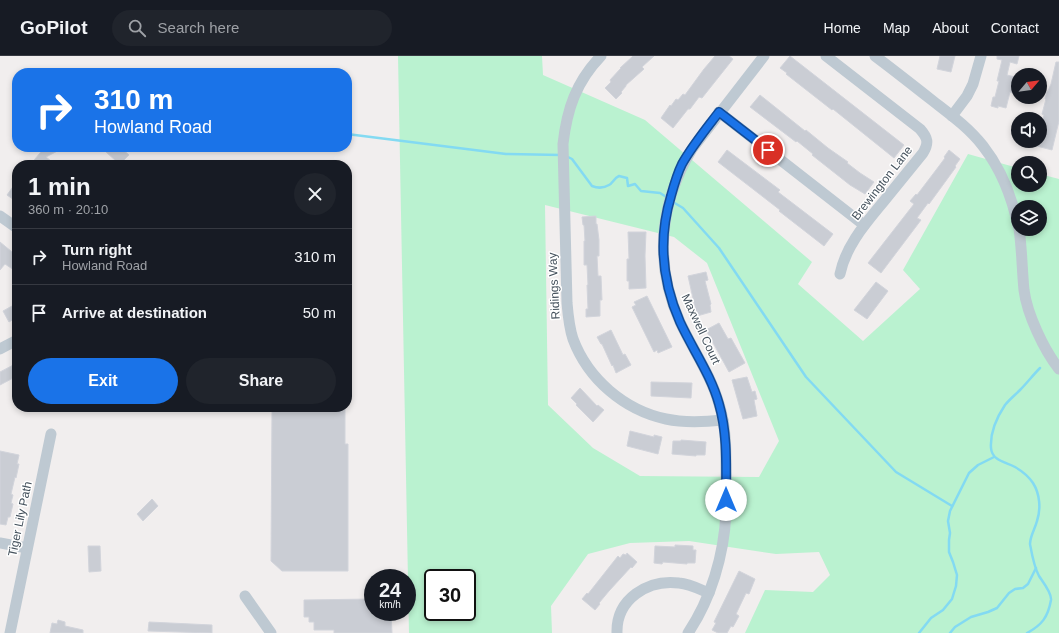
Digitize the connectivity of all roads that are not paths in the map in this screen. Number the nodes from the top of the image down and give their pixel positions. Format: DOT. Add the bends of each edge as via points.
graph roads {
  1 [pos="601,56"];
  2 [pos="764,56"];
  3 [pos="826,56"];
  4 [pos="875,56"];
  5 [pos="981,56"];
  6 [pos="719,112"];
  7 [pos="952,116"];
  8 [pos="1012,200"];
  9 [pos="0,216"];
  10 [pos="12,224"];
  11 [pos="864,225"];
  12 [pos="1020,236"];
  13 [pos="840,274"];
  14 [pos="12,343"];
  15 [pos="0,349"];
  16 [pos="1059,369"];
  17 [pos="723,420"];
  18 [pos="51,434"];
  19 [pos="0,543"];
  20 [pos="27,548"];
  21 [pos="709,593"];
  22 [pos="245,596"];
  23 [pos="10,633"];
  24 [pos="271,633"];
  25 [pos="617,633"];
  26 [pos="688,633"];
  1 -- 17 [label="street, Ridings Way" via="592,65 574,97 568,112 562,144 566,303 573,338 594,375 606,388 630,406 666,419 704,422"];
  2 -- 6 [label="street, Maxwell Court"];
  3 -- 11 [label="street, Brewington Lane" via="920,129 927,140 922,153"];
  4 -- 7 [label="street"];
  5 -- 7 [label="street" via="970,90"];
  6 -- 11 [label="street"];
  6 -- 17 [label="street, Maxwell Court" via="682,165 669,204 663,243 666,282 672,300 680,322 708,375"];
  7 -- 8 [label="street" via="983,146 1002,177"];
  9 -- 10 [label="street"];
  11 -- 13 [label="street, Brewington Lane" via="845,256"];
  12 -- 16 [label="street" via="1028,307 1045,347"];
  14 -- 15 [label="street"];
  17 -- 21 [label="street, Maxwell Court" via="726,513 724,538"];
  18 -- 20 [label="street, Tiger Lily Path"];
  19 -- 20 [label="street"];
  20 -- 23 [label="street, Tiger Lily Path"];
  21 -- 25 [label="street" via="680,583 661,583 648,587 637,593 623,608"];
  21 -- 26 [label="street, Maxwell Court"];
  22 -- 24 [label="street"];
}
